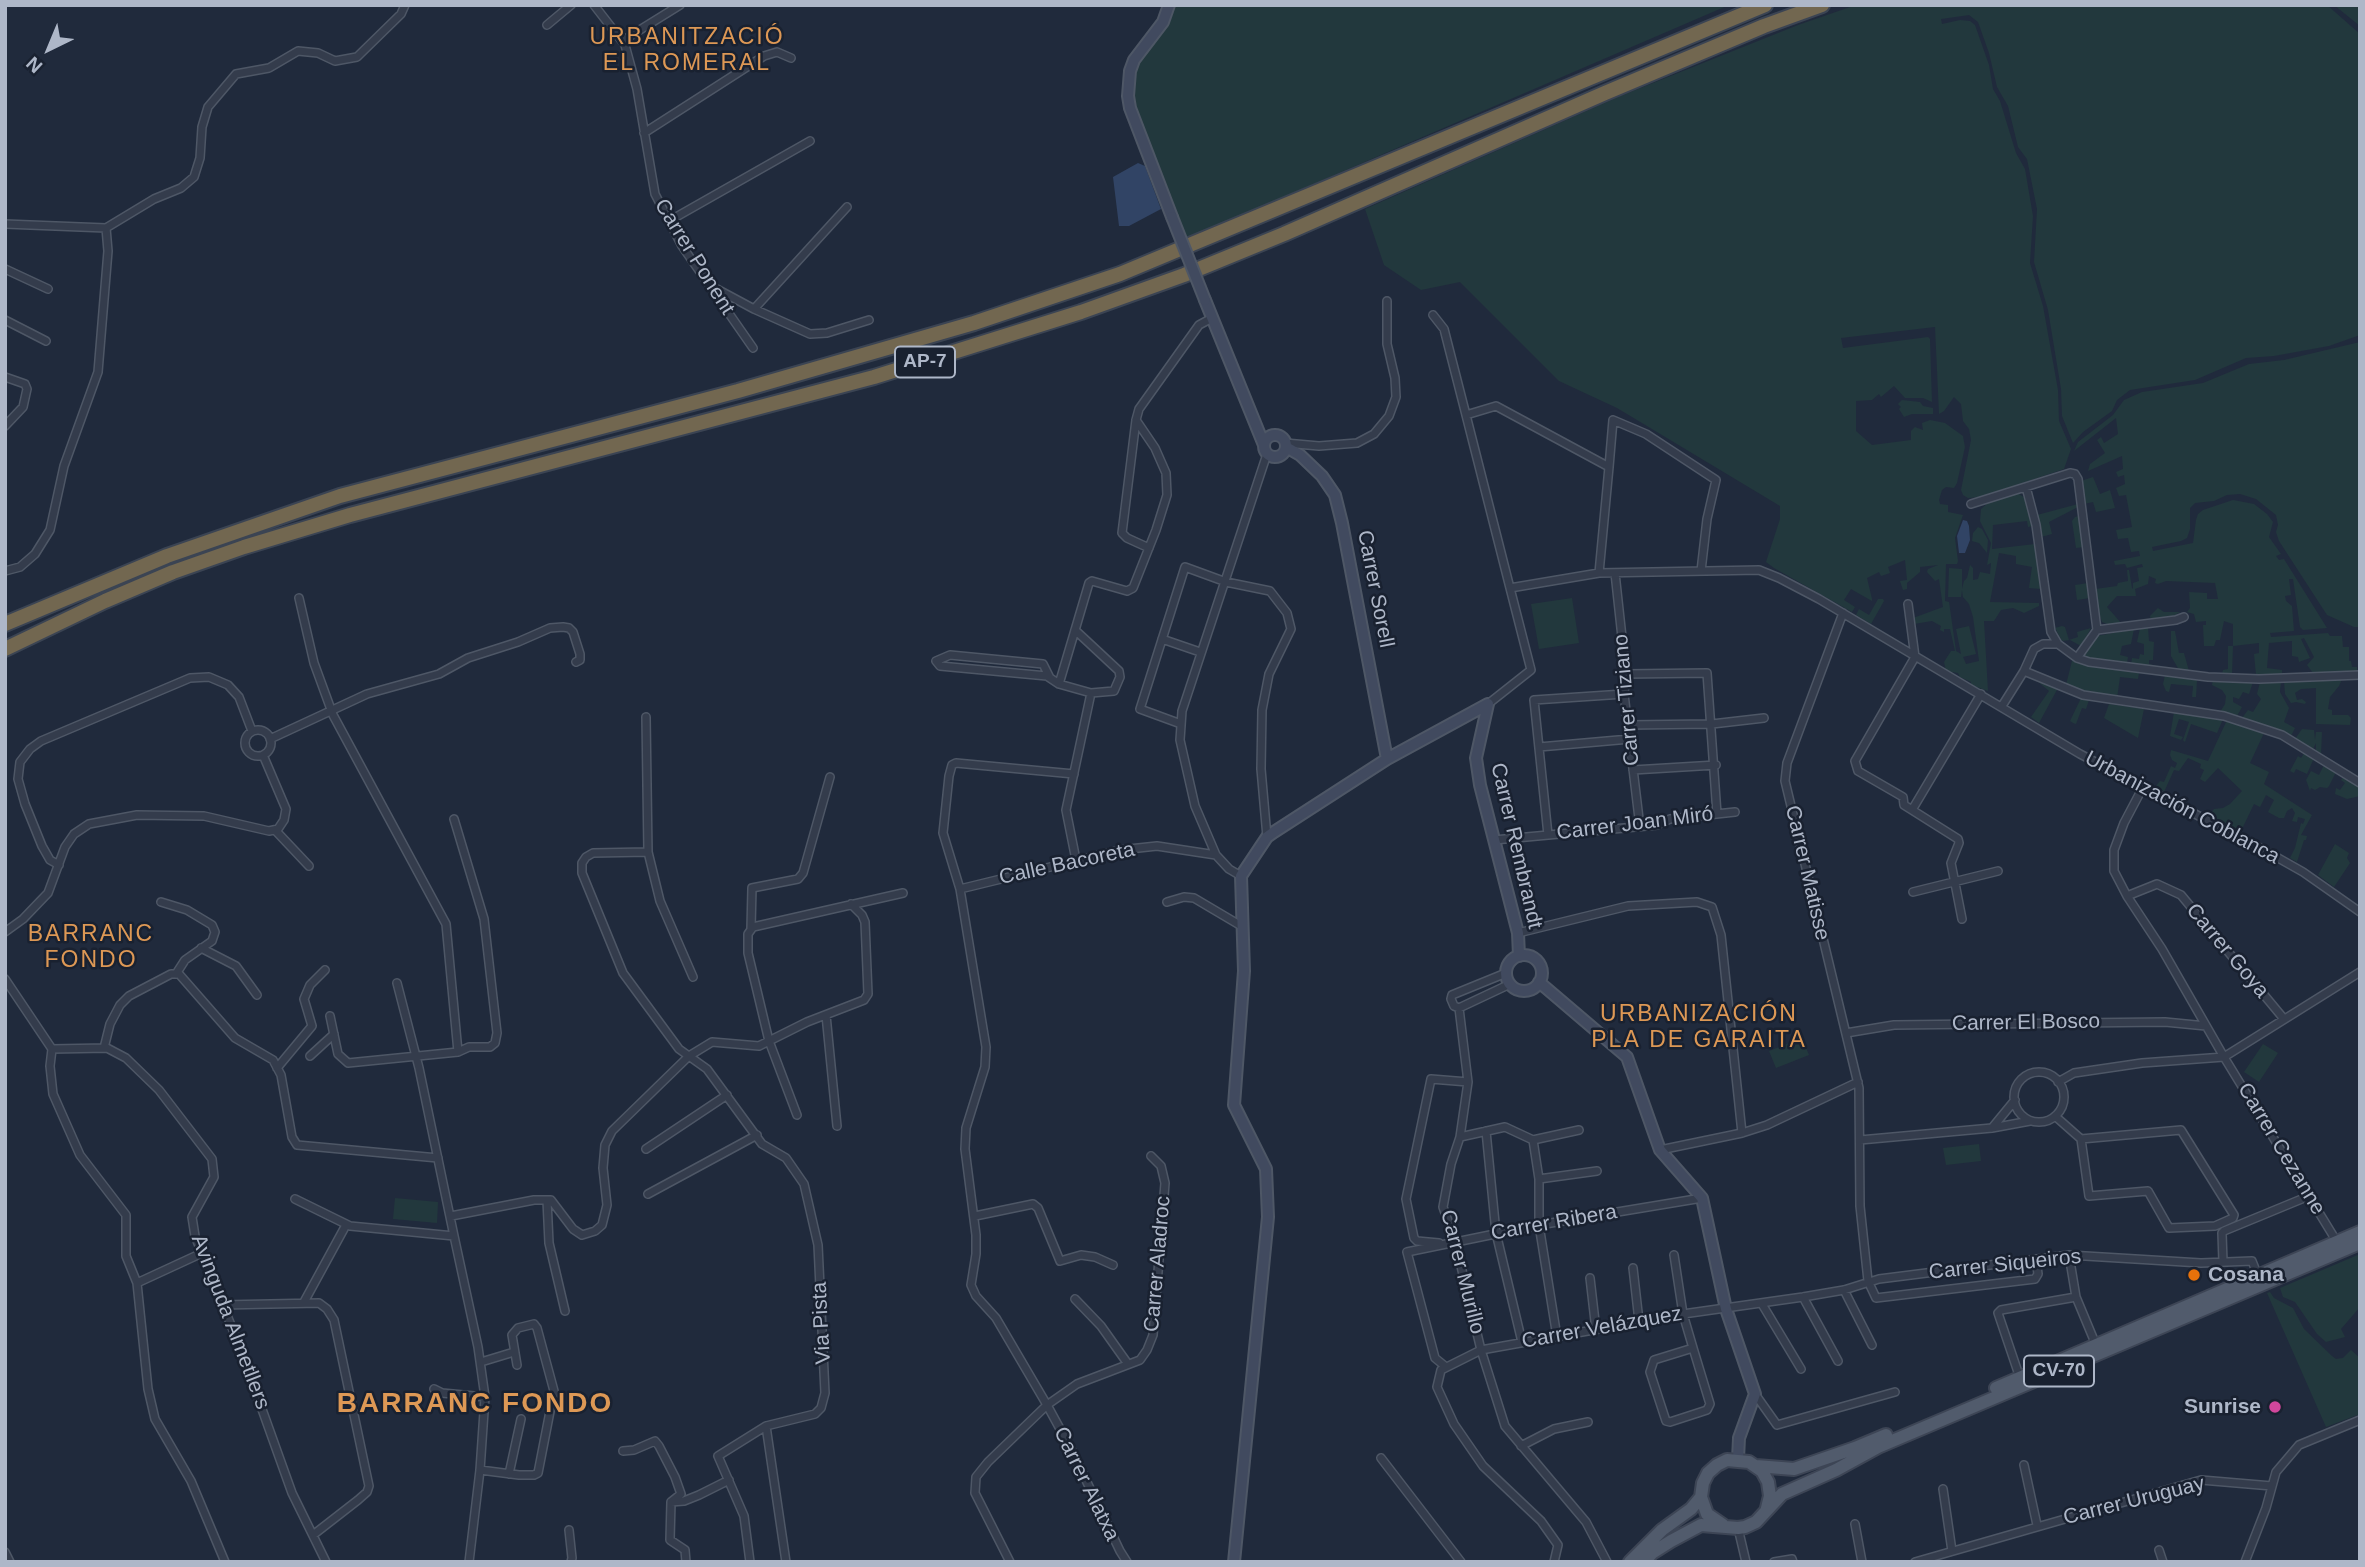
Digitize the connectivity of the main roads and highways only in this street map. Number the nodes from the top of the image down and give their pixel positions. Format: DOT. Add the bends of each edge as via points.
graph roads {
  1 [pos="1765,5"];
  2 [pos="1822,5"];
  3 [pos="5,624"];
  4 [pos="5,649"];
  5 [pos="2360,1232"];
  6 [pos="2360,1243"];
  7 [pos="1756,1466"];
  8 [pos="1701,1497"];
  9 [pos="1766,1511"];
  10 [pos="1733,1528"];
  11 [pos="1630,1562"];
  12 [pos="1644,1562"];
  1 -- 3 [label="highway, AP-7" via="1120,274 974,323 751,387 340,496 167,556"];
  2 -- 4 [label="highway, AP-7" via="1605,93 1284,234 1082,312 874,377 244,547 116,596"];
  5 -- 7 [label="main road, CV-70" via="1828,1458 1794,1468"];
  6 -- 9 [label="main road, CV-70" via="1878,1447 1782,1494"];
  7 -- 8 [label="main road, CV-70" via="1738,1459 1717,1465 1708,1473"];
  7 -- 9 [label="main road" via="1768,1482"];
  8 -- 10 [label="main road" via="1707,1514"];
  8 -- 11 [label="main road"];
  9 -- 10 [label="main road, CV-70" via="1756,1522"];
  10 -- 12 [label="main road, CV-70" via="1701,1525"];
}
